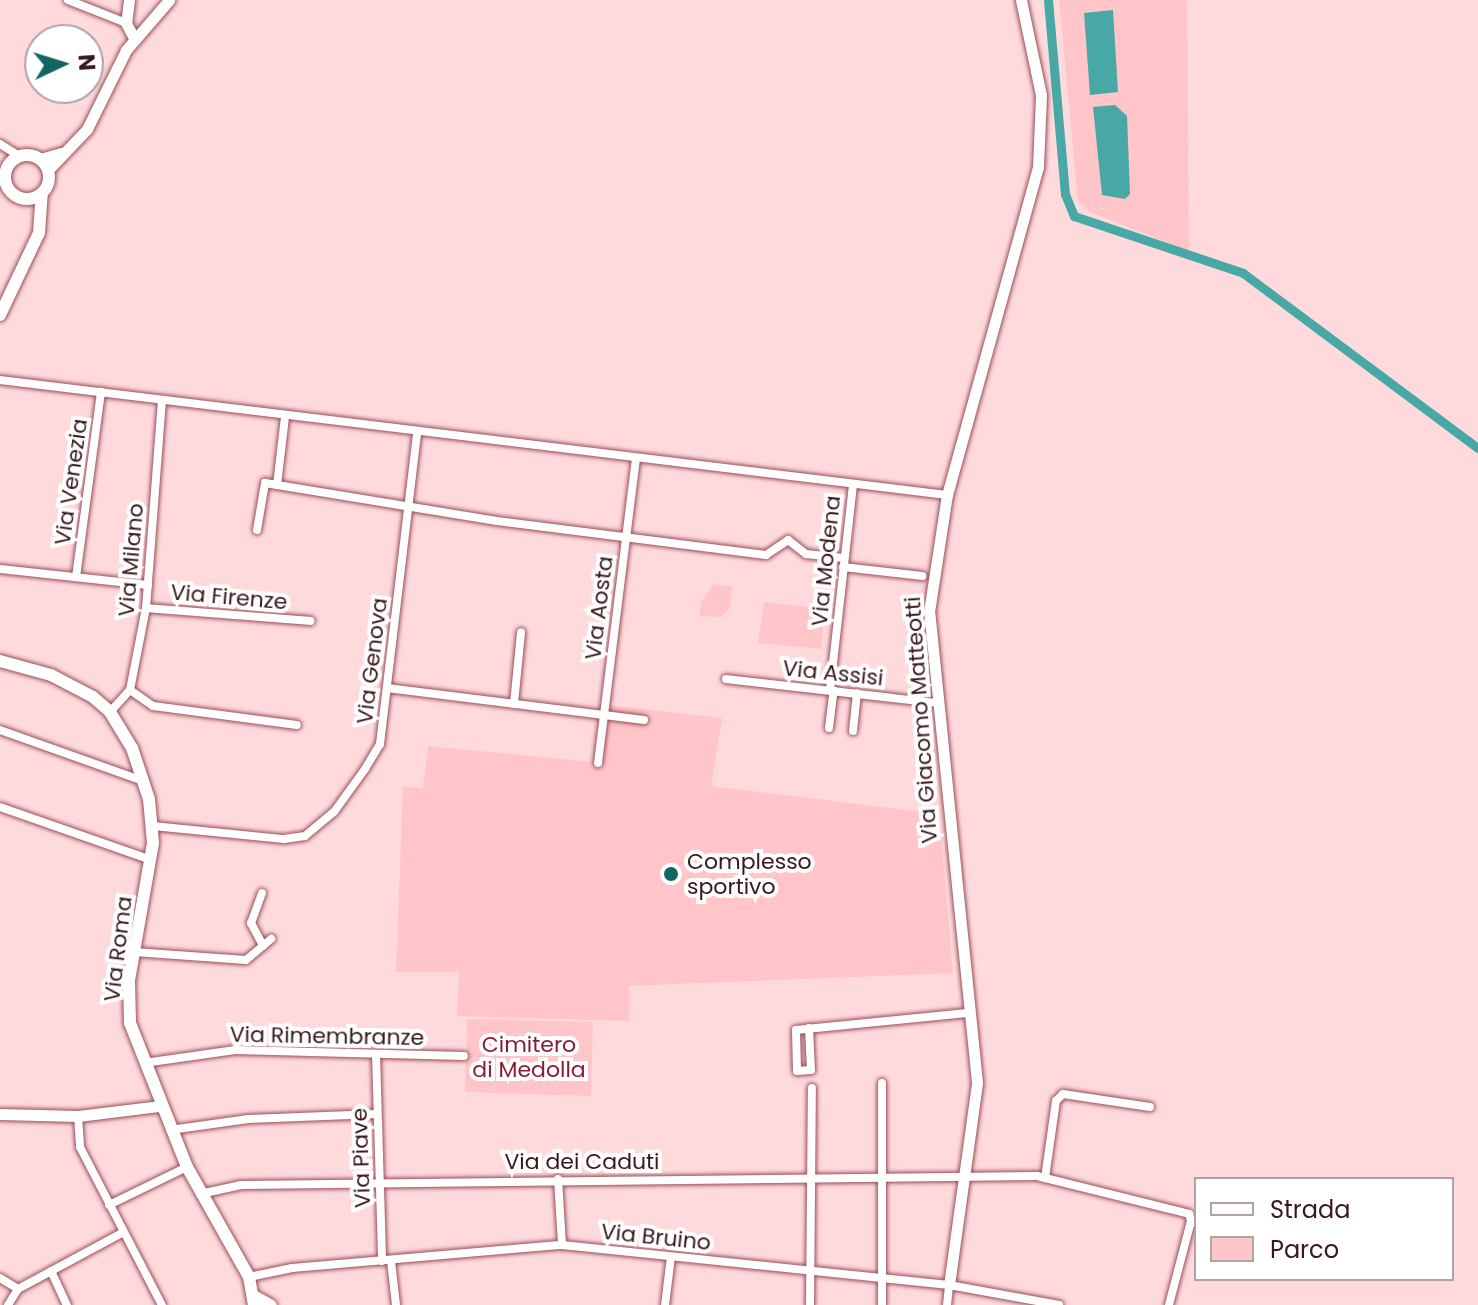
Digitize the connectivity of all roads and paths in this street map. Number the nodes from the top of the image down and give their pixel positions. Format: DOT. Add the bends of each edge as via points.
graph roads {
  1 [pos="68,0"];
  2 [pos="129,0"];
  3 [pos="169,0"];
  4 [pos="1021,0"];
  5 [pos="126,23"];
  6 [pos="134,38"];
  7 [pos="0,144"];
  8 [pos="61,153"];
  9 [pos="19,156"];
  10 [pos="40,159"];
  11 [pos="48,170"];
  12 [pos="3,175"];
  13 [pos="42,194"];
  14 [pos="28,200"];
  15 [pos="38,214"];
  16 [pos="0,315"];
  17 [pos="0,380"];
  18 [pos="101,392"];
  19 [pos="162,402"];
  20 [pos="285,417"];
  21 [pos="417,433"];
  22 [pos="636,458"];
  23 [pos="853,484"];
  24 [pos="277,485"];
  25 [pos="947,495"];
  26 [pos="409,502"];
  27 [pos="257,530"];
  28 [pos="626,538"];
  29 [pos="844,563"];
  30 [pos="0,569"];
  31 [pos="922,576"];
  32 [pos="76,577"];
  33 [pos="148,585"];
  34 [pos="146,608"];
  35 [pos="310,621"];
  36 [pos="521,632"];
  37 [pos="0,661"];
  38 [pos="726,679"];
  39 [pos="387,688"];
  40 [pos="130,690"];
  41 [pos="832,690"];
  42 [pos="857,693"];
  43 [pos="936,703"];
  44 [pos="514,704"];
  45 [pos="110,712"];
  46 [pos="603,715"];
  47 [pos="644,720"];
  48 [pos="297,725"];
  49 [pos="829,728"];
  50 [pos="0,730"];
  51 [pos="853,731"];
  52 [pos="598,763"];
  53 [pos="144,781"];
  54 [pos="0,808"];
  55 [pos="153,826"];
  56 [pos="151,860"];
  57 [pos="262,893"];
  58 [pos="271,939"];
  59 [pos="263,946"];
  60 [pos="134,952"];
  61 [pos="967,1013"];
  62 [pos="809,1028"];
  63 [pos="376,1054"];
  64 [pos="464,1056"];
  65 [pos="143,1063"];
  66 [pos="882,1083"];
  67 [pos="812,1088"];
  68 [pos="160,1106"];
  69 [pos="1150,1107"];
  70 [pos="0,1114"];
  71 [pos="377,1114"];
  72 [pos="78,1116"];
  73 [pos="170,1130"];
  74 [pos="187,1167"];
  75 [pos="1045,1178"];
  76 [pos="558,1179"];
  77 [pos="812,1179"];
  78 [pos="885,1179"];
  79 [pos="965,1180"];
  80 [pos="379,1183"];
  81 [pos="200,1194"];
  82 [pos="109,1205"];
  83 [pos="122,1233"];
  84 [pos="562,1245"];
  85 [pos="671,1257"];
  86 [pos="386,1261"];
  87 [pos="51,1271"];
  88 [pos="813,1271"];
  89 [pos="249,1277"];
  90 [pos="0,1278"];
  91 [pos="884,1279"];
  92 [pos="949,1285"];
  93 [pos="18,1289"];
  94 [pos="254,1300"];
  95 [pos="8,1305"];
  96 [pos="67,1305"];
  97 [pos="162,1305"];
  98 [pos="271,1305"];
  99 [pos="396,1305"];
  100 [pos="665,1305"];
  101 [pos="810,1305"];
  102 [pos="882,1305"];
  103 [pos="947,1305"];
  104 [pos="1059,1305"];
  105 [pos="1169,1305"];
  1 -- 5 [label="street"];
  2 -- 5 [label="street"];
  3 -- 6 [label="street"];
  4 -- 25 [label="street, Via Giacomo Matteotti" via="1039,82 1038,167"];
  5 -- 6 [label="street"];
  6 -- 8 [label="street" via="93,121"];
  7 -- 9 [label="street"];
  8 -- 10 [label="street"];
  8 -- 11 [label="street"];
  9 -- 10 [label="main road"];
  9 -- 12 [label="main road"];
  10 -- 11 [label="main road"];
  11 -- 13 [label="main road"];
  12 -- 14 [label="main road" via="14,195"];
  13 -- 14 [label="main road"];
  13 -- 15 [label="main road"];
  14 -- 15 [label="main road"];
  15 -- 16 [label="main road" via="39,236"];
  17 -- 18 [label="street"];
  18 -- 19 [label="street"];
  18 -- 32 [label="street, Via Venezia"];
  19 -- 20 [label="street"];
  19 -- 33 [label="street, Via Milano"];
  20 -- 21 [label="street"];
  20 -- 24 [label="street"];
  21 -- 22 [label="street"];
  21 -- 26 [label="street, Via Genova"];
  22 -- 23 [label="street"];
  22 -- 28 [label="street, Via Aosta"];
  23 -- 25 [label="street"];
  23 -- 29 [label="street, Via Modena"];
  24 -- 26 [label="street"];
  24 -- 27 [label="street" via="265,483"];
  25 -- 43 [label="street, Via Giacomo Matteotti" via="929,612"];
  26 -- 28 [label="street"];
  26 -- 39 [label="street, Via Genova"];
  28 -- 29 [label="street" via="766,555 788,540 806,554"];
  28 -- 46 [label="street, Via Aosta"];
  29 -- 31 [label="street"];
  29 -- 41 [label="street, Via Modena"];
  30 -- 32 [label="street"];
  32 -- 33 [label="street"];
  33 -- 34 [label="street, Via Milano"];
  34 -- 35 [label="street, Via Firenze"];
  34 -- 40 [label="street, Via Milano"];
  36 -- 44 [label="street"];
  37 -- 45 [label="main road, Via Roma" via="72,684"];
  38 -- 41 [label="street, Via Assisi"];
  39 -- 44 [label="street"];
  39 -- 55 [label="street, Via Genova" via="376,753 334,812 305,836"];
  40 -- 45 [label="street"];
  40 -- 48 [label="street" via="153,706"];
  41 -- 42 [label="street, Via Assisi"];
  41 -- 49 [label="street, Via Modena"];
  42 -- 43 [label="street, Via Assisi"];
  42 -- 51 [label="street"];
  43 -- 61 [label="street, Via Giacomo Matteotti"];
  44 -- 46 [label="street"];
  45 -- 53 [label="main road, Via Roma"];
  46 -- 47 [label="street"];
  46 -- 52 [label="street, Via Aosta"];
  50 -- 53 [label="street"];
  53 -- 55 [label="main road, Via Roma"];
  54 -- 56 [label="street"];
  55 -- 56 [label="main road, Via Roma"];
  56 -- 60 [label="main road, Via Roma"];
  57 -- 59 [label="street" via="251,923"];
  58 -- 59 [label="street"];
  59 -- 60 [label="street" via="246,960"];
  60 -- 65 [label="main road, Via Roma" via="128,1001 142,1040"];
  61 -- 62 [label="street"];
  61 -- 79 [label="street, Via Giacomo Matteotti" via="977,1082"];
  62 -- 62 [label="street" via="796,1030 797,1071 811,1070"];
  63 -- 64 [label="street, Via Rimembranze"];
  63 -- 65 [label="street, Via Rimembranze" via="235,1050"];
  63 -- 71 [label="street, Via Piave"];
  65 -- 68 [label="main road, Via Roma"];
  66 -- 78 [label="street"];
  67 -- 77 [label="street"];
  68 -- 72 [label="street"];
  68 -- 73 [label="main road, Via Roma"];
  69 -- 75 [label="street" via="1063,1094 1056,1101"];
  70 -- 72 [label="street"];
  71 -- 73 [label="street" via="248,1119"];
  71 -- 80 [label="street, Via Piave"];
  72 -- 82 [label="street" via="80,1147"];
  73 -- 74 [label="main road, Via Roma"];
  74 -- 81 [label="main road, Via Roma"];
  74 -- 82 [label="street"];
  75 -- 79 [label="street, Via dei Caduti"];
  75 -- 105 [label="street, Via dei Caduti" via="1189,1214"];
  76 -- 77 [label="street, Via dei Caduti"];
  76 -- 80 [label="street, Via dei Caduti"];
  76 -- 84 [label="street"];
  77 -- 78 [label="street, Via dei Caduti"];
  77 -- 88 [label="street"];
  78 -- 79 [label="street, Via dei Caduti"];
  78 -- 91 [label="street"];
  79 -- 92 [label="street, Via Giacomo Matteotti"];
  80 -- 81 [label="street, Via dei Caduti" via="241,1185"];
  80 -- 86 [label="street, Via Piave"];
  81 -- 89 [label="main road, Via Roma"];
  82 -- 83 [label="street"];
  83 -- 87 [label="street"];
  83 -- 97 [label="street"];
  84 -- 85 [label="street, Via Bruino"];
  84 -- 86 [label="street, Via Bruino"];
  85 -- 88 [label="street, Via Bruino"];
  85 -- 100 [label="street"];
  86 -- 89 [label="street, Via Bruino"];
  86 -- 99 [label="street, Via Piave"];
  87 -- 93 [label="street"];
  87 -- 96 [label="street"];
  88 -- 91 [label="street, Via Bruino"];
  88 -- 101 [label="street"];
  89 -- 94 [label="main road, Via Roma"];
  90 -- 93 [label="street"];
  91 -- 92 [label="street, Via Bruino"];
  91 -- 102 [label="street"];
  92 -- 103 [label="street, Via Giacomo Matteotti"];
  92 -- 104 [label="street, Via Bruino"];
  93 -- 95 [label="street"];
  94 -- 98 [label="street"];
}
